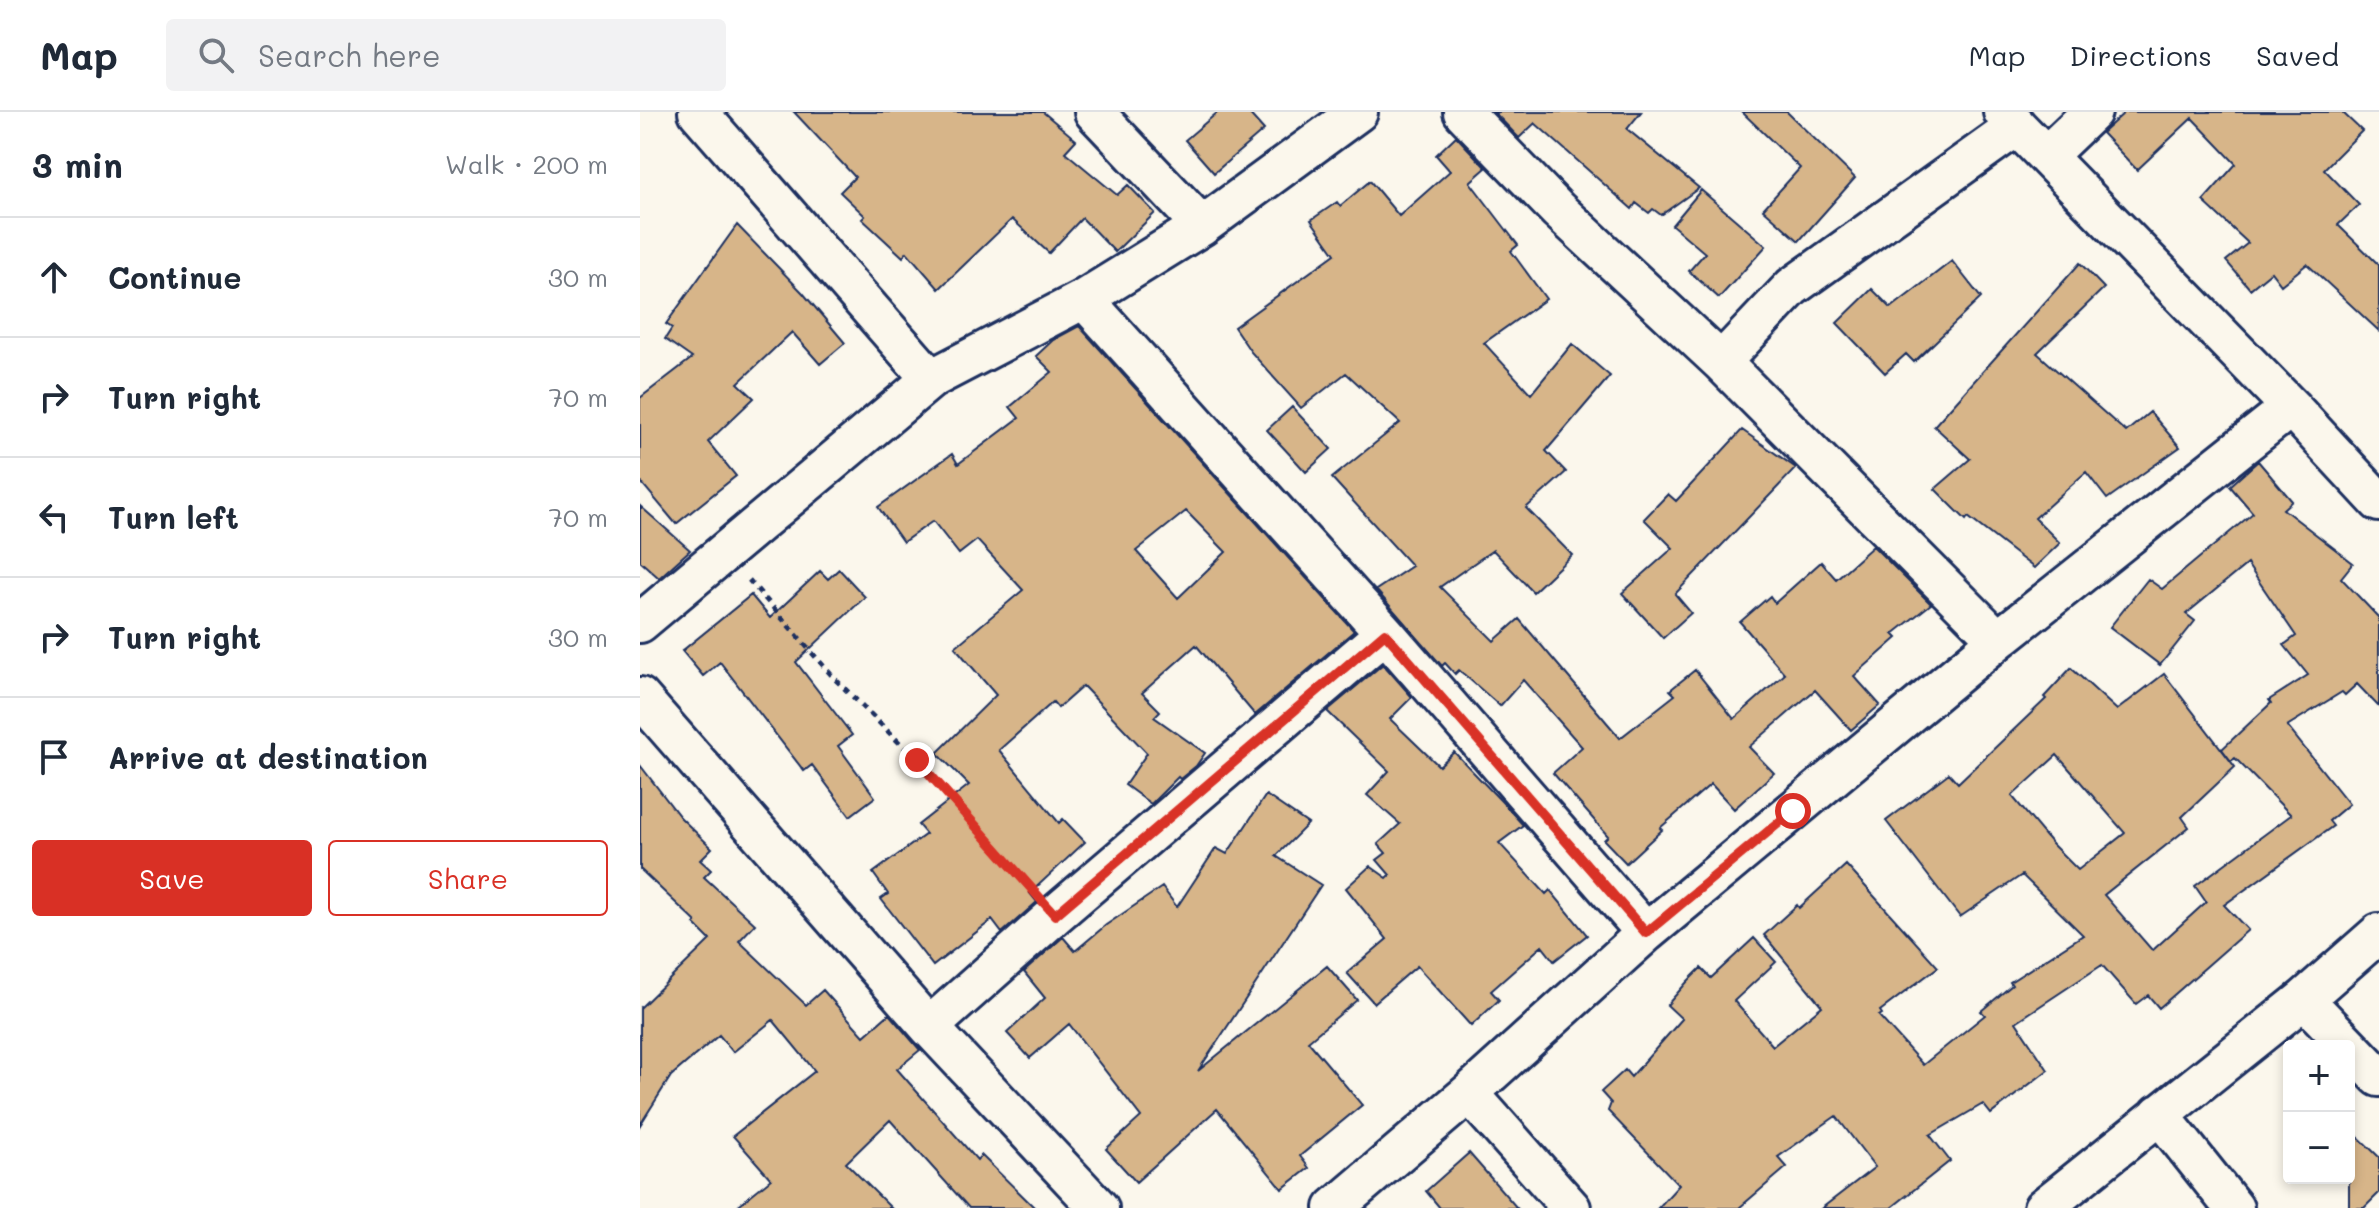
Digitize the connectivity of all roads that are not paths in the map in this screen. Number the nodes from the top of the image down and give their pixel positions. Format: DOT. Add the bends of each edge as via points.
graph roads {
  1 [pos="698,112"];
  2 [pos="1094,112"];
  3 [pos="1358,112"];
  4 [pos="1463,112"];
  5 [pos="2092,112"];
  6 [pos="2010,119"];
  7 [pos="2046,156"];
  8 [pos="1202,226"];
  9 [pos="1084,299"];
  10 [pos="1721,362"];
  11 [pos="931,379"];
  12 [pos="2291,407"];
  13 [pos="2379,502"];
  14 [pos="640,623"];
  15 [pos="1385,633"];
  16 [pos="1998,640"];
  17 [pos="640,697"];
  18 [pos="1646,933"];
  19 [pos="2379,933"];
  20 [pos="2304,999"];
  21 [pos="929,1027"];
  22 [pos="2379,1077"];
  23 [pos="1469,1093"];
  24 [pos="2159,1114"];
  25 [pos="1099,1208"];
  26 [pos="1334,1208"];
  27 [pos="1571,1208"];
  28 [pos="2043,1208"];
  29 [pos="2234,1208"];
  1 -- 11 [label="street"];
  2 -- 8 [label="street"];
  3 -- 8 [label="street"];
  4 -- 10 [label="street" via="1558,210"];
  5 -- 7 [label="street"];
  6 -- 7 [label="street"];
  6 -- 10 [label="street" via="1792,287"];
  7 -- 12 [label="street"];
  8 -- 9 [label="street"];
  9 -- 11 [label="street"];
  9 -- 15 [label="street"];
  10 -- 16 [label="street"];
  11 -- 14 [label="street"];
  12 -- 13 [label="street"];
  12 -- 16 [label="street"];
  15 -- 18 [label="street"];
  15 -- 21 [label="street"];
  16 -- 18 [label="street"];
  17 -- 21 [label="street"];
  18 -- 23 [label="street"];
  19 -- 20 [label="street"];
  20 -- 22 [label="street"];
  20 -- 24 [label="street"];
  21 -- 25 [label="street"];
  23 -- 26 [label="street"];
  23 -- 27 [label="street"];
  24 -- 28 [label="street"];
  24 -- 29 [label="street"];
}
